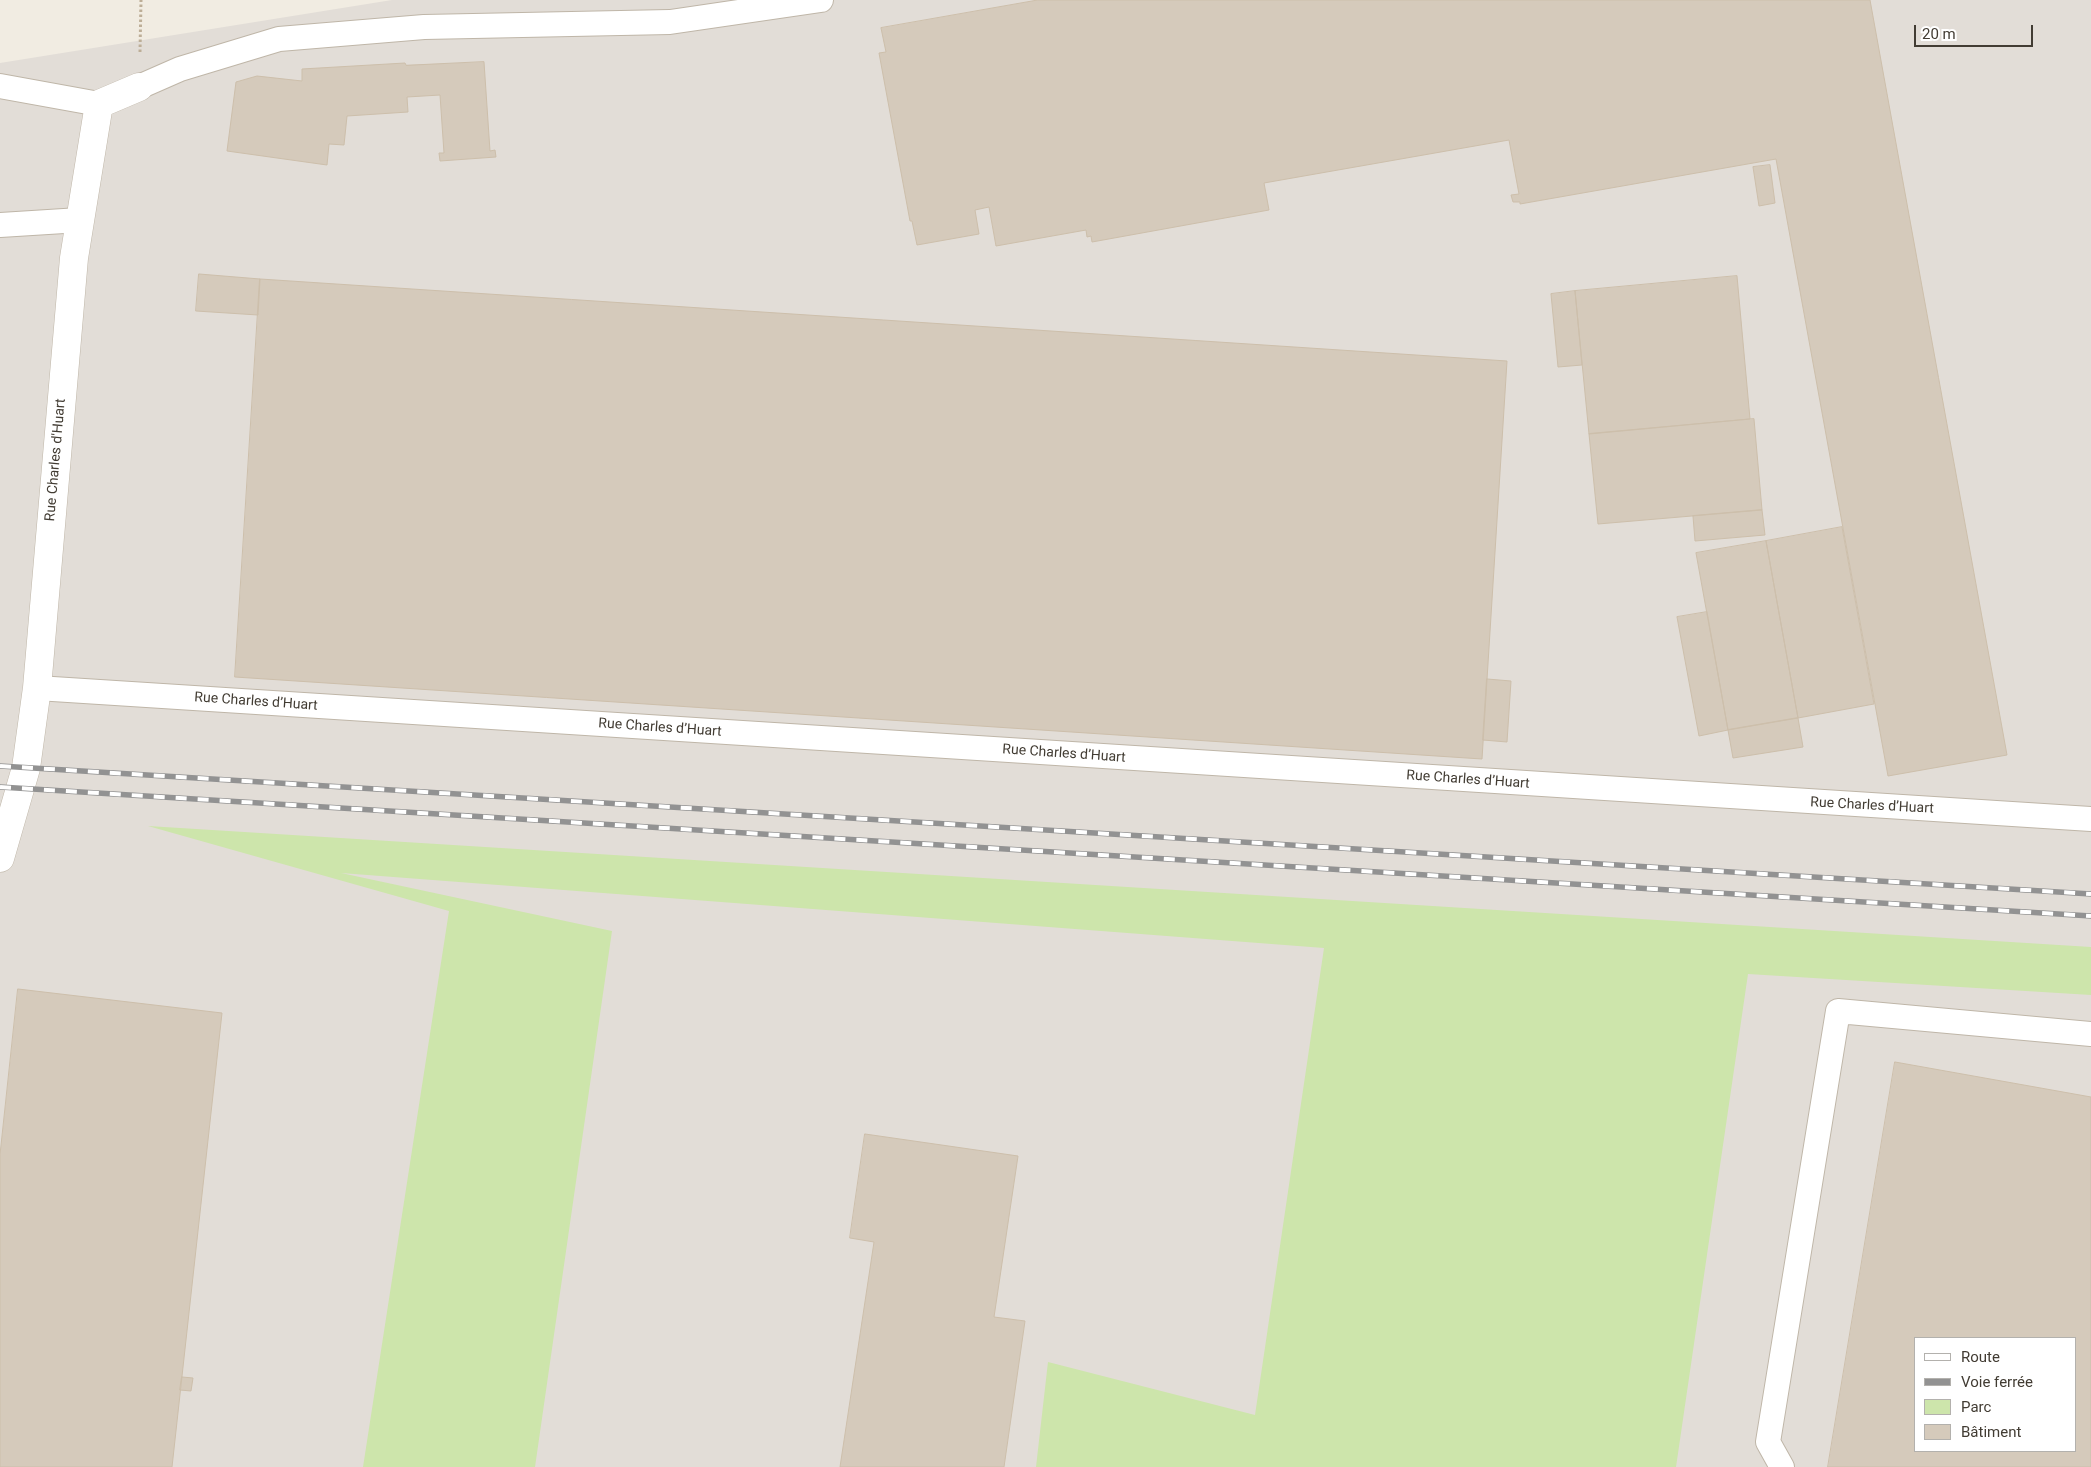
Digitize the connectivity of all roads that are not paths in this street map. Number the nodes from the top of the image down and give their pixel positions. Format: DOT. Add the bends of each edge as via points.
graph roads {
  1 [pos="821,0"];
  2 [pos="0,86"];
  3 [pos="139,86"];
  4 [pos="100,104"];
  5 [pos="80,220"];
  6 [pos="0,225"];
  7 [pos="37,688"];
  8 [pos="2091,819"];
  9 [pos="0,858"];
  10 [pos="2091,1034"];
  11 [pos="1782,1467"];
  1 -- 3 [label="lane" via="670,22 424,27 279,39 180,69"];
  2 -- 4 [label="lane"];
  3 -- 4 [label="street"];
  4 -- 5 [label="street, Rue Charles d'Huart"];
  5 -- 6 [label="lane"];
  5 -- 7 [label="street, Rue Charles d'Huart" via="65,354"];
  7 -- 8 [label="lane, Rue Charles d’Huart"];
  7 -- 9 [label="street, Rue Charles d'Huart" via="26,768"];
  10 -- 11 [label="lane" via="1838,1010 1768,1442"];
}
